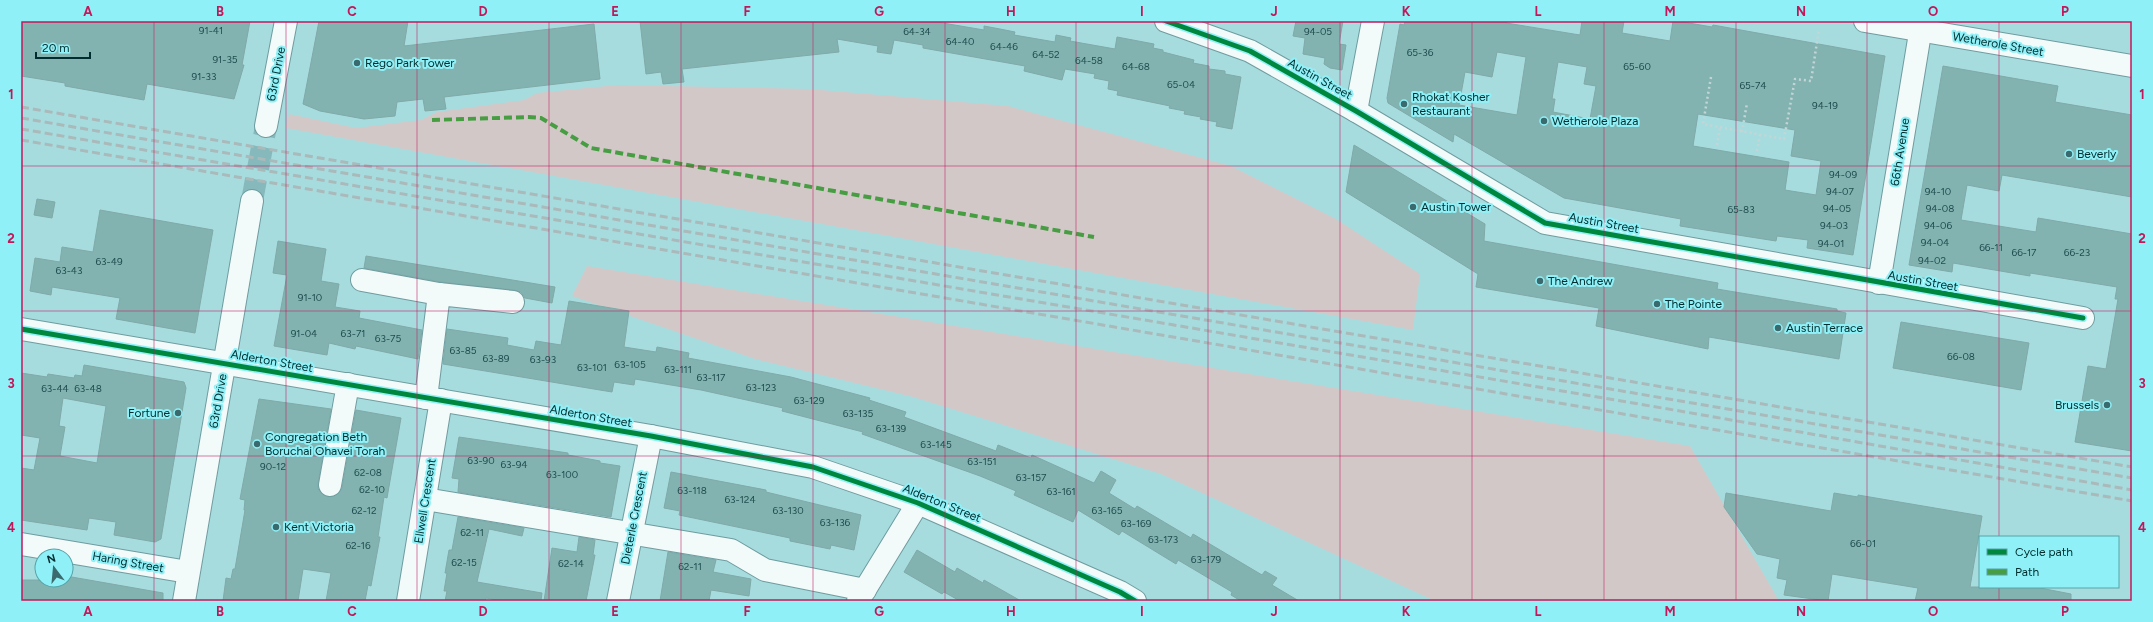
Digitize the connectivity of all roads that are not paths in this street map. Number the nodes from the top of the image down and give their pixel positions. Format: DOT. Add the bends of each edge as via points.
graph roads {
  1 [pos="286,21"];
  2 [pos="1166,21"];
  3 [pos="1373,21"];
  4 [pos="1864,21"];
  5 [pos="1921,26"];
  6 [pos="2132,66"];
  7 [pos="1356,111"];
  8 [pos="266,126"];
  9 [pos="252,201"];
  10 [pos="362,280"];
  11 [pos="1879,283"];
  12 [pos="439,294"];
  13 [pos="513,302"];
  14 [pos="2083,318"];
  15 [pos="21,329"];
  16 [pos="224,363"];
  17 [pos="348,384"];
  18 [pos="433,399"];
  19 [pos="651,436"];
  20 [pos="330,485"];
  21 [pos="425,499"];
  22 [pos="918,502"];
  23 [pos="632,533"];
  24 [pos="21,544"];
  25 [pos="188,572"];
  26 [pos="862,596"];
  27 [pos="1123,598"];
  28 [pos="184,601"];
  29 [pos="408,601"];
  30 [pos="618,601"];
  1 -- 8 [label="street, 63rd Drive"];
  2 -- 7 [label="street, Austin Street" via="1250,52"];
  3 -- 7 [label="street"];
  4 -- 5 [label="street, Wetherole Street"];
  5 -- 6 [label="street, Wetherole Street"];
  5 -- 11 [label="street, 66th Avenue"];
  7 -- 11 [label="street, Austin Street" via="1544,223"];
  9 -- 16 [label="street, 63rd Drive"];
  10 -- 12 [label="street"];
  11 -- 14 [label="street, Austin Street"];
  12 -- 13 [label="street"];
  12 -- 18 [label="street, Ellwell Crescent"];
  15 -- 16 [label="street, Alderton Street"];
  16 -- 17 [label="street, Alderton Street"];
  16 -- 25 [label="street, 63rd Drive"];
  17 -- 18 [label="street, Alderton Street"];
  17 -- 20 [label="street"];
  18 -- 19 [label="street, Alderton Street"];
  18 -- 21 [label="street, Ellwell Crescent"];
  19 -- 22 [label="street, Alderton Street" via="813,467"];
  19 -- 23 [label="street, Dieterle Crescent"];
  21 -- 23 [label="street"];
  21 -- 29 [label="street, Ellwell Crescent"];
  22 -- 26 [label="street"];
  22 -- 27 [label="street, Alderton Street"];
  23 -- 26 [label="street" via="731,550 765,570"];
  23 -- 30 [label="street, Dieterle Crescent"];
  24 -- 25 [label="street, Haring Street"];
  25 -- 28 [label="street, 63rd Drive"];
}
